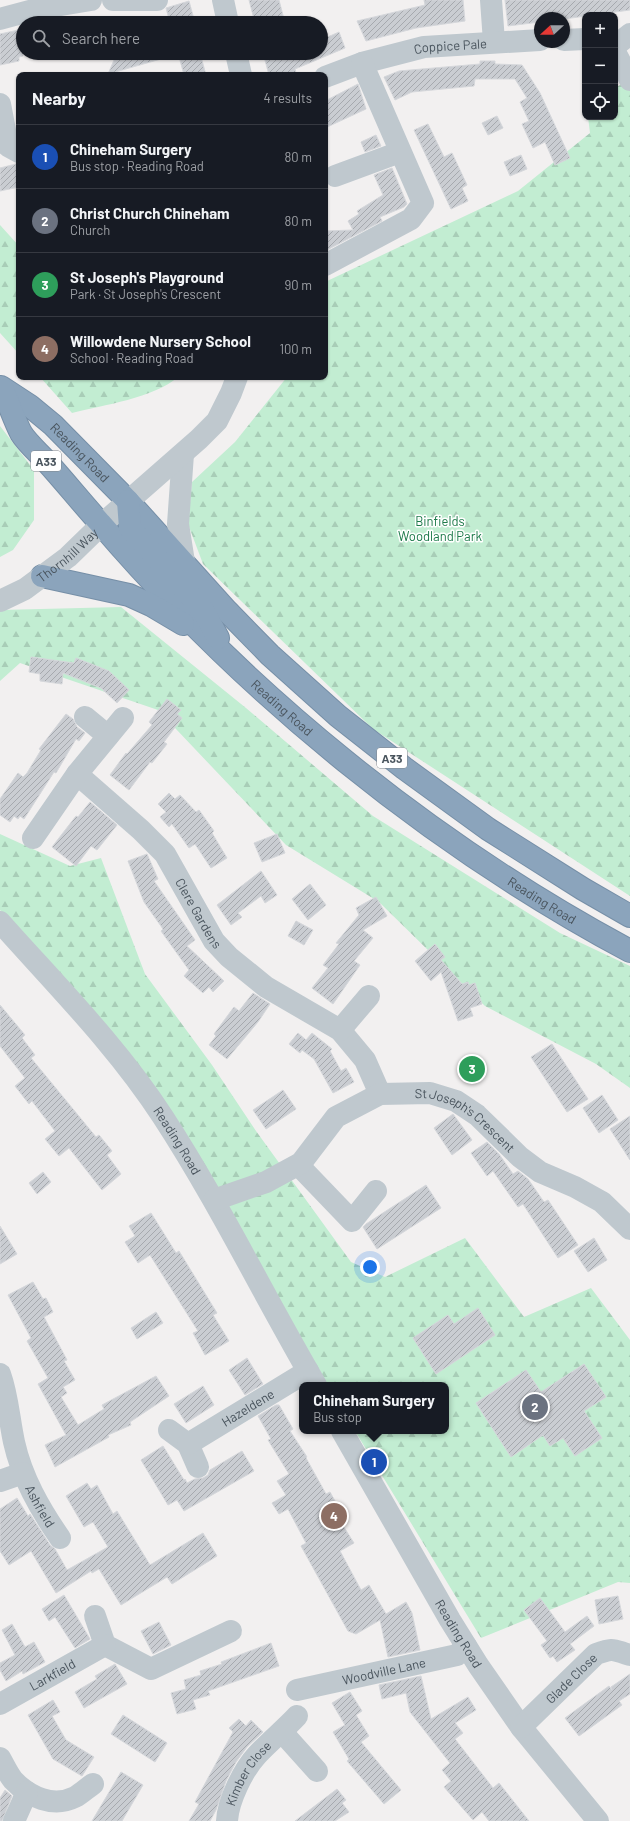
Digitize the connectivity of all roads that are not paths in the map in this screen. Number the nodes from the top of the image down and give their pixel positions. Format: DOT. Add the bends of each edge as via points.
graph roads {
  1 [pos="90,0"];
  2 [pos="113,0"];
  3 [pos="157,0"];
  4 [pos="223,0"];
  5 [pos="491,0"];
  6 [pos="226,16"];
  7 [pos="0,19"];
  8 [pos="630,34"];
  9 [pos="582,39"];
  10 [pos="534,40"];
  11 [pos="570,40"];
  12 [pos="494,42"];
  13 [pos="618,44"];
  14 [pos="618,58"];
  15 [pos="238,60"];
  16 [pos="362,63"];
  17 [pos="240,72"];
  18 [pos="328,76"];
  19 [pos="630,80"];
  20 [pos="0,104"];
  21 [pos="16,150"];
  22 [pos="400,152"];
  23 [pos="335,176"];
  24 [pos="328,263"];
  25 [pos="236,380"];
  26 [pos="1,388"];
  27 [pos="183,454"];
  28 [pos="128,501"];
  29 [pos="102,525"];
  30 [pos="184,562"];
  31 [pos="42,576"];
  32 [pos="0,601"];
  33 [pos="228,656"];
  34 [pos="85,717"];
  35 [pos="123,718"];
  36 [pos="108,736"];
  37 [pos="76,774"];
  38 [pos="33,838"];
  39 [pos="630,916"];
  40 [pos="0,922"];
  41 [pos="630,951"];
  42 [pos="369,996"];
  43 [pos="340,1030"];
  44 [pos="380,1094"];
  45 [pos="301,1163"];
  46 [pos="376,1191"];
  47 [pos="214,1200"];
  48 [pos="630,1229"];
  49 [pos="0,1374"];
  50 [pos="312,1378"];
  51 [pos="299,1385"];
  52 [pos="169,1430"];
  53 [pos="344,1434"];
  54 [pos="188,1444"];
  55 [pos="198,1467"];
  56 [pos="23,1473"];
  57 [pos="0,1481"];
  58 [pos="60,1538"];
  59 [pos="95,1616"];
  60 [pos="231,1631"];
  61 [pos="104,1645"];
  62 [pos="466,1646"];
  63 [pos="630,1656"];
  64 [pos="297,1690"];
  65 [pos="0,1704"];
  66 [pos="297,1716"];
  67 [pos="521,1727"];
  68 [pos="282,1732"];
  69 [pos="0,1758"];
  70 [pos="317,1771"];
  71 [pos="93,1784"];
  72 [pos="27,1792"];
  73 [pos="14,1821"];
  74 [pos="227,1821"];
  75 [pos="598,1821"];
  1 -- 7 [label="street" via="37,9"];
  2 -- 3 [label="street"];
  4 -- 6 [label="street"];
  5 -- 12 [label="street"];
  8 -- 13 [label="street"];
  9 -- 11 [label="street"];
  10 -- 12 [label="street, Coppice Pale"];
  12 -- 16 [label="street, Coppice Pale" via="424,47"];
  14 -- 19 [label="street"];
  15 -- 17 [label="street"];
  16 -- 18 [label="street, Coppice Pale"];
  16 -- 22 [label="street"];
  20 -- 21 [label="street" via="8,146"];
  22 -- 23 [label="street"];
  22 -- 24 [label="street" via="423,202 411,219"];
  25 -- 27 [label="street, Thornhill Way" via="217,421"];
  26 -- 28 [label="highway, Reading Road / A33" via="30,406 53,425"];
  26 -- 29 [label="highway, Reading Road / A33" via="22,434"];
  27 -- 28 [label="street, Thornhill Way"];
  27 -- 30 [label="street" via="178,524"];
  28 -- 29 [label="street, Thornhill Way"];
  28 -- 30 [label="highway, Reading Road / A33"];
  28 -- 33 [label="highway" via="130,528 203,610"];
  29 -- 31 [label="street, Thornhill Way" via="68,557"];
  29 -- 33 [label="highway, Reading Road / A33" via="143,573"];
  30 -- 39 [label="highway, Reading Road / A33" via="270,655 338,716 488,829"];
  31 -- 32 [label="street, Thornhill Way"];
  31 -- 33 [label="highway" via="140,599 174,618"];
  33 -- 41 [label="highway, Reading Road / A33" via="298,721 404,807 498,872"];
  34 -- 36 [label="street"];
  35 -- 36 [label="street"];
  36 -- 37 [label="street"];
  37 -- 38 [label="street"];
  37 -- 43 [label="street, Clere Gardens" via="165,854 214,941 229,957 266,987"];
  40 -- 47 [label="street, Reading Road" via="84,1015 138,1082"];
  42 -- 43 [label="street"];
  43 -- 44 [label="street, Clere Gardens" via="365,1060"];
  44 -- 45 [label="street, St Joseph's Crescent" via="336,1117"];
  44 -- 48 [label="street, St Joseph's Crescent" via="430,1093 456,1101 477,1115 520,1158 540,1172 602,1202"];
  45 -- 46 [label="street" via="304,1171 352,1221"];
  45 -- 47 [label="street, St Joseph's Crescent" via="266,1182"];
  47 -- 50 [label="street, Reading Road"];
  49 -- 56 [label="street, Ashfield"];
  51 -- 54 [label="street, Hazeldene"];
  52 -- 54 [label="street"];
  53 -- 62 [label="street, Reading Road"];
  54 -- 55 [label="street"];
  56 -- 57 [label="street, Ashfield"];
  56 -- 58 [label="street, Ashfield" via="45,1516"];
  59 -- 61 [label="street"];
  60 -- 61 [label="street" via="150,1670"];
  61 -- 65 [label="street, Larkfield"];
  62 -- 64 [label="street, Woodville Lane" via="457,1655"];
  62 -- 67 [label="street, Reading Road"];
  63 -- 67 [label="street, Glade Close" via="618,1650 596,1654"];
  66 -- 68 [label="street, Kimber Close"];
  67 -- 75 [label="street, Reading Road"];
  68 -- 70 [label="street, Kimber Close"];
  68 -- 74 [label="street, Kimber Close" via="257,1755 239,1781 227,1811"];
  69 -- 72 [label="street" via="13,1779"];
  71 -- 72 [label="street" via="76,1797 65,1801 50,1802"];
  72 -- 73 [label="street"];
}
